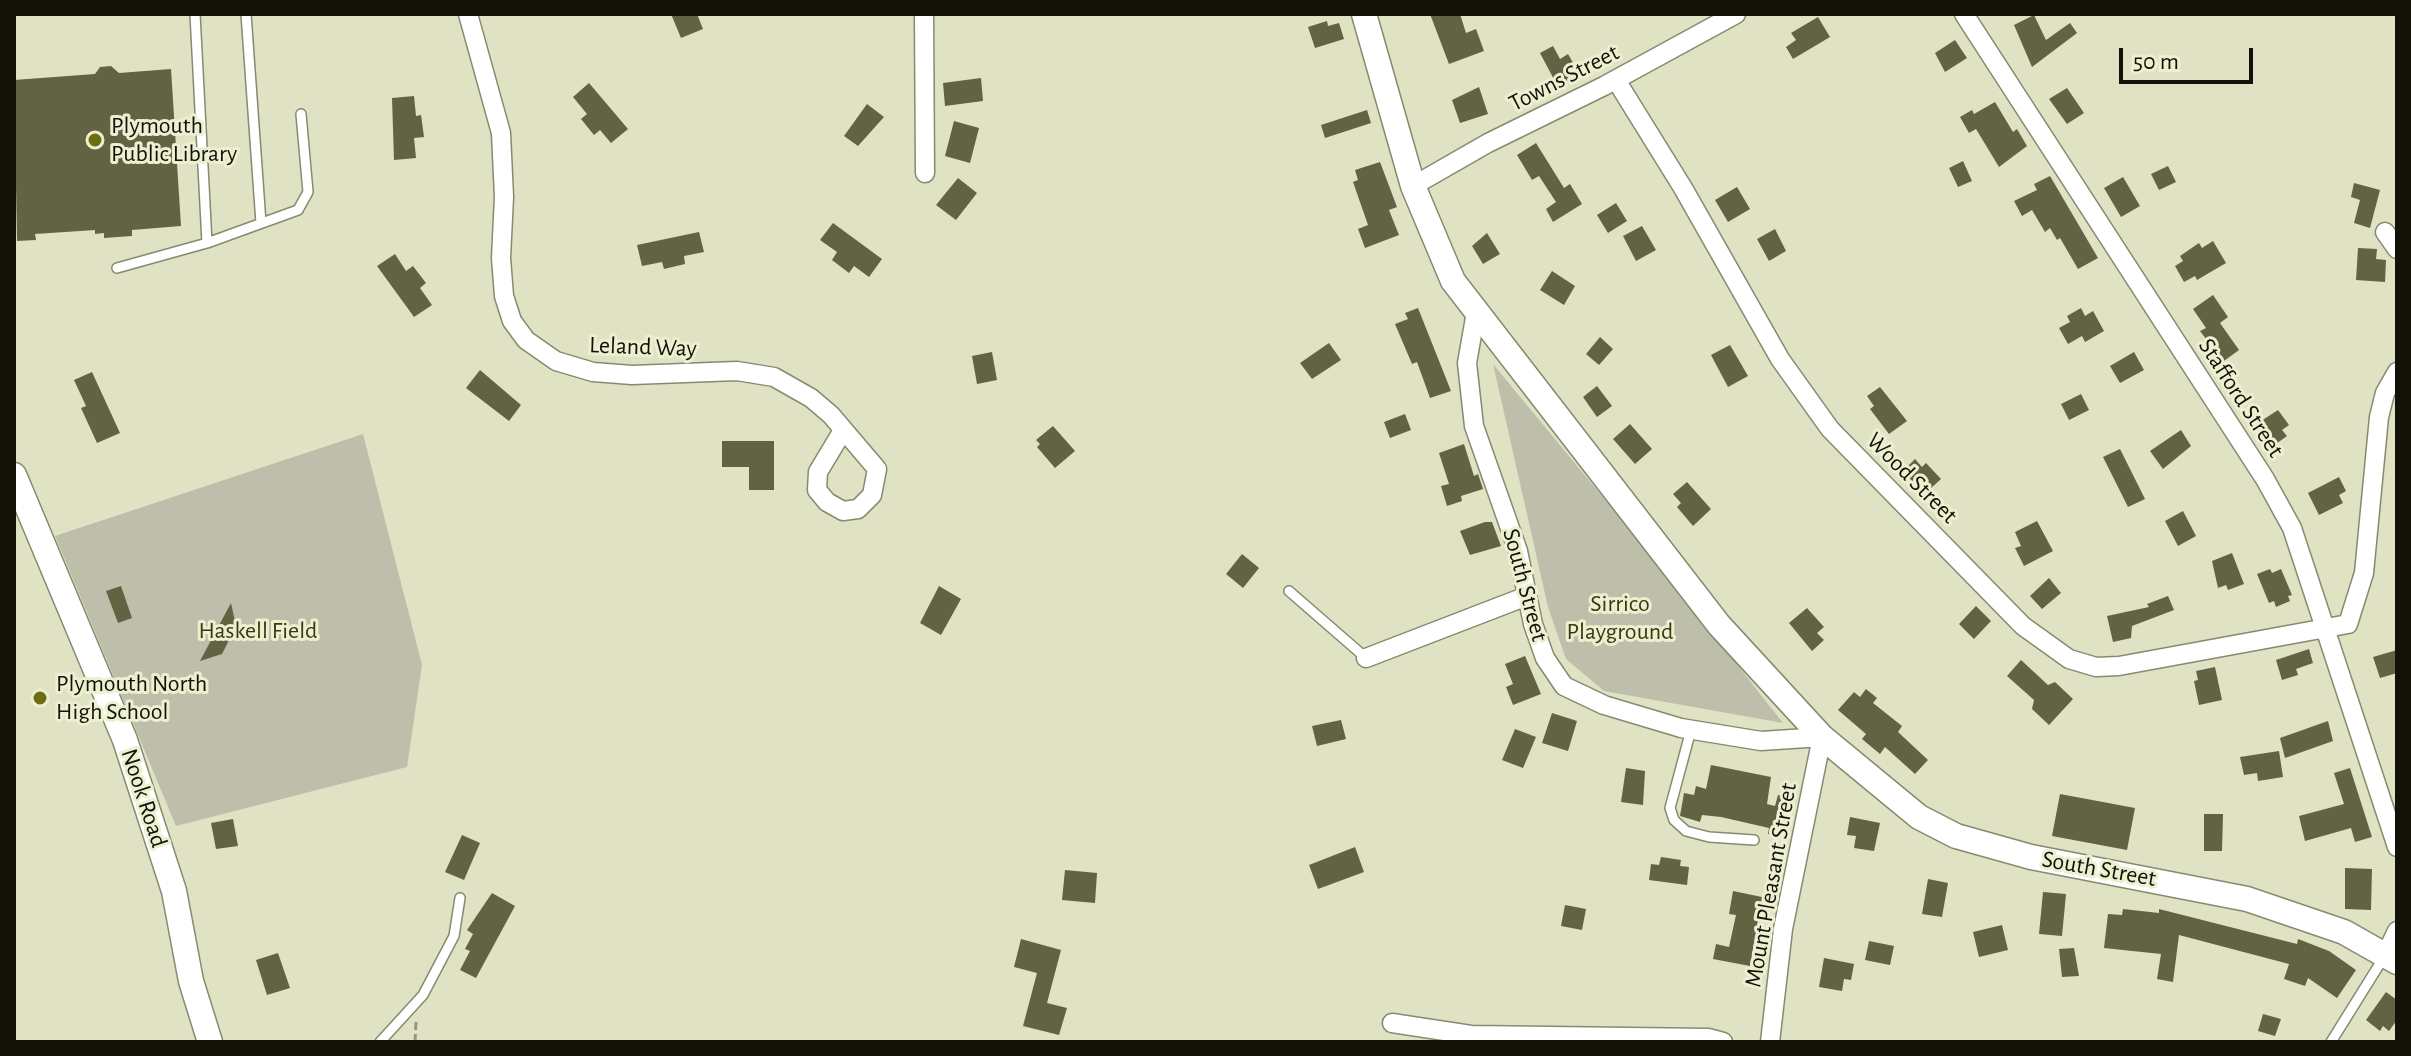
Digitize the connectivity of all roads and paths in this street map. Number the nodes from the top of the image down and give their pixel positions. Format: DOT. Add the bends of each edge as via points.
graph roads {
  1 [pos="195,14"];
  2 [pos="246,14"];
  3 [pos="468,14"];
  4 [pos="924,14"];
  5 [pos="1364,14"];
  6 [pos="1736,14"];
  7 [pos="1964,14"];
  8 [pos="1616,80"];
  9 [pos="301,114"];
  10 [pos="925,173"];
  11 [pos="1413,186"];
  12 [pos="261,223"];
  13 [pos="2385,232"];
  14 [pos="207,243"];
  15 [pos="2397,249"];
  16 [pos="117,268"];
  17 [pos="1476,312"];
  18 [pos="2397,372"];
  19 [pos="842,432"];
  20 [pos="14,475"];
  21 [pos="1289,591"];
  22 [pos="1527,596"];
  23 [pos="2327,631"];
  24 [pos="1366,658"];
  25 [pos="1691,730"];
  26 [pos="1822,737"];
  27 [pos="1754,840"];
  28 [pos="2397,847"];
  29 [pos="460,898"];
  30 [pos="2397,931"];
  31 [pos="2393,955"];
  32 [pos="1392,1023"];
  33 [pos="210,1042"];
  34 [pos="380,1042"];
  35 [pos="1723,1042"];
  36 [pos="1770,1042"];
  37 [pos="2331,1042"];
  1 -- 14 [label="lane"];
  2 -- 12 [label="lane"];
  3 -- 19 [label="street, Leland Way" via="501,133 504,296 512,321 526,340 556,361 593,372 737,371 774,377 811,398"];
  4 -- 10 [label="street"];
  5 -- 11 [label="street, South Street"];
  6 -- 8 [label="street, Towns Street"];
  7 -- 23 [label="street, Stafford Street" via="2265,479 2292,528"];
  8 -- 11 [label="street, Towns Street"];
  8 -- 23 [label="street, Wood Street" via="1812,406 1848,450 2039,640 2069,659 2108,667"];
  9 -- 12 [label="lane" via="308,192 298,210"];
  11 -- 17 [label="street, South Street" via="1453,281"];
  12 -- 14 [label="lane"];
  13 -- 15 [label="street"];
  14 -- 16 [label="lane"];
  17 -- 22 [label="street, South Street" via="1467,363 1474,426 1518,551"];
  17 -- 26 [label="street, South Street" via="1719,625"];
  18 -- 23 [label="street" via="2379,417 2364,573 2348,624"];
  20 -- 33 [label="street, Nook Road" via="125,740 174,891 191,981"];
  21 -- 24 [label="lane"];
  22 -- 24 [label="street"];
  22 -- 25 [label="street, South Street" via="1545,658 1564,686 1604,705"];
  23 -- 28 [label="street, Stafford Street"];
  25 -- 26 [label="street, South Street" via="1761,741"];
  25 -- 27 [label="lane" via="1670,808 1674,820 1686,831 1709,837"];
  26 -- 31 [label="street, South Street" via="1919,817 1956,836 2031,857 2247,899"];
  26 -- 36 [label="street, Mount Pleasant Street" via="1783,929"];
  29 -- 34 [label="lane" via="454,936 423,995"];
  30 -- 31 [label="street"];
  31 -- 37 [label="lane"];
  32 -- 35 [label="street" via="1471,1035"];
}
